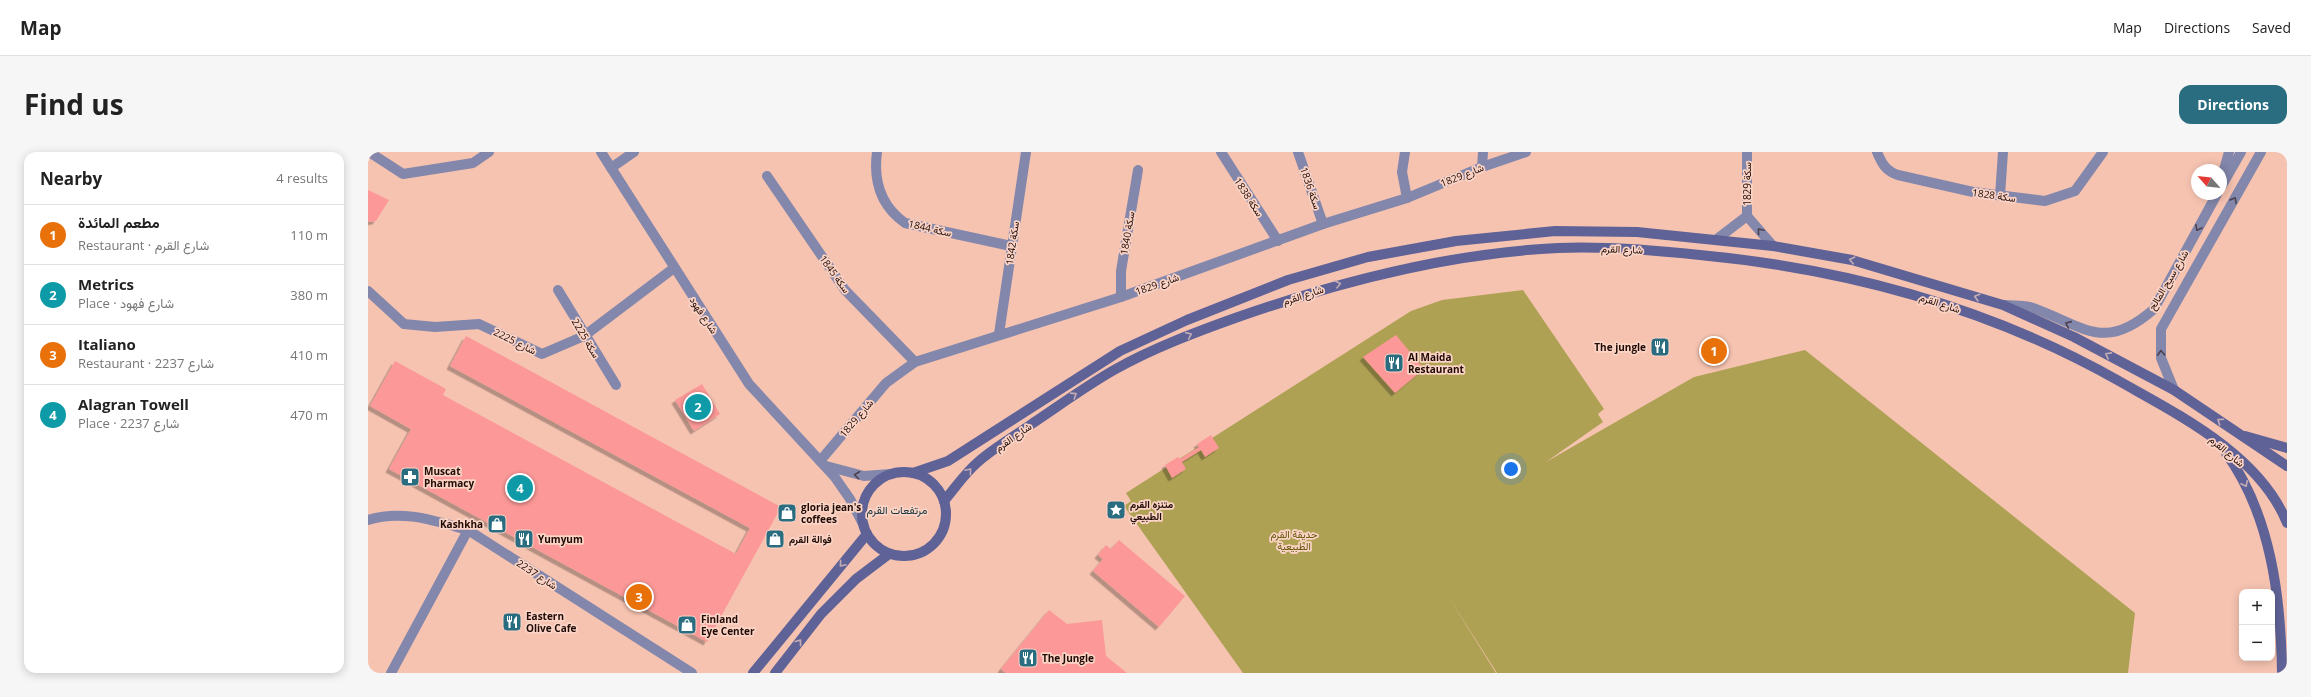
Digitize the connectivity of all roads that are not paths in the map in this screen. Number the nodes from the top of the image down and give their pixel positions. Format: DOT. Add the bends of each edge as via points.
graph roads {
  1 [pos="368,152"];
  2 [pos="489,152"];
  3 [pos="601,152"];
  4 [pos="634,152"];
  5 [pos="877,152"];
  6 [pos="1026,152"];
  7 [pos="1221,152"];
  8 [pos="1298,152"];
  9 [pos="1405,152"];
  10 [pos="1483,152"];
  11 [pos="1526,152"];
  12 [pos="1747,152"];
  13 [pos="1877,152"];
  14 [pos="2004,152"];
  15 [pos="2103,152"];
  16 [pos="2229,152"];
  17 [pos="2240,152"];
  18 [pos="2261,152"];
  19 [pos="2226,164"];
  20 [pos="1482,167"];
  21 [pos="611,168"];
  22 [pos="1138,170"];
  23 [pos="767,176"];
  24 [pos="2227,176"];
  25 [pos="2000,196"];
  26 [pos="1407,198"];
  27 [pos="2214,200"];
  28 [pos="1747,216"];
  29 [pos="1323,224"];
  30 [pos="1717,239"];
  31 [pos="1278,241"];
  32 [pos="1012,246"];
  33 [pos="1772,246"];
  34 [pos="674,268"];
  35 [pos="558,290"];
  36 [pos="368,291"];
  37 [pos="1121,297"];
  38 [pos="2003,305"];
  39 [pos="999,334"];
  40 [pos="584,336"];
  41 [pos="915,362"];
  42 [pos="616,385"];
  43 [pos="2174,390"];
  44 [pos="2237,433"];
  45 [pos="2216,440"];
  46 [pos="2287,448"];
  47 [pos="822,464"];
  48 [pos="2287,466"];
  49 [pos="914,473"];
  50 [pos="891,474"];
  51 [pos="944,501"];
  52 [pos="368,520"];
  53 [pos="2287,523"];
  54 [pos="863,524"];
  55 [pos="468,530"];
  56 [pos="867,534"];
  57 [pos="889,554"];
  58 [pos="392,673"];
  59 [pos="692,673"];
  60 [pos="753,673"];
  61 [pos="775,673"];
  62 [pos="2282,673"];
  1 -- 2 [label="street" via="403,174 473,163"];
  3 -- 21 [label="street, شارع فهود"];
  4 -- 21 [label="street"];
  5 -- 32 [label="street, سكة 1844" via="876,162 883,200 892,213 905,223"];
  6 -- 32 [label="street, سكة 1842"];
  7 -- 31 [label="street, 1838 سكة"];
  8 -- 29 [label="street, سكة 1836"];
  9 -- 26 [label="street" via="1402,172"];
  10 -- 20 [label="street"];
  11 -- 20 [label="street, 1829 شارع"];
  12 -- 28 [label="street, سكة 1829"];
  13 -- 25 [label="street, سكة 1828" via="1883,166 1889,172"];
  14 -- 25 [label="street"];
  15 -- 25 [label="street, سكة 1828" via="2075,192 2045,201"];
  16 -- 19 [label="street"];
  17 -- 24 [label="street"];
  43 -- 18 [label="street, شارع سيح المالح, one-way" via="2161,358 2161,329"];
  20 -- 26 [label="street, 1829 شارع"];
  21 -- 34 [label="street, شارع فهود"];
  22 -- 37 [label="street, سكة 1840" via="1121,271"];
  23 -- 41 [label="street, 1845 سكة" via="845,290"];
  26 -- 29 [label="street, 1829 شارع"];
  27 -- 38 [label="street, شارع سيح المالح, one-way" via="2154,309 2137,323 2119,331 2101,333 2083,330 2031,308"];
  28 -- 30 [label="street, سكة 1829"];
  33 -- 28 [label="street, سكة 1829, one-way"];
  29 -- 31 [label="street, 1829 شارع"];
  30 -- 33 [label="main road, شارع القرم"];
  30 -- 49 [label="main road, شارع القرم" via="1637,232 1555,231 1456,241 1368,257 1326,268 1288,280 1187,320 1120,351 948,461"];
  31 -- 37 [label="street, 1829 شارع"];
  32 -- 39 [label="street, سكة 1842"];
  38 -- 33 [label="main road, شارع القرم, one-way" via="1852,260"];
  34 -- 40 [label="street, شارع 2225"];
  34 -- 47 [label="street, شارع فهود" via="749,384"];
  35 -- 40 [label="street, سكة 2225"];
  36 -- 40 [label="street, شارع 2225" via="404,324 435,327 479,324 542,354"];
  37 -- 39 [label="street, 1829 شارع"];
  43 -- 38 [label="main road, شارع القرم, one-way" via="2074,336"];
  39 -- 41 [label="street, 1829 شارع"];
  40 -- 42 [label="street, سكة 2225"];
  41 -- 47 [label="street, 1829 شارع" via="886,383"];
  44 -- 43 [label="main road, شارع القرم, one-way"];
  44 -- 46 [label="main road"];
  44 -- 48 [label="main road, شارع القرم"];
  51 -- 45 [label="main road, شارع القرم, one-way" via="976,464 1070,397 1116,368 1196,332 1295,297 1376,275 1461,258 1557,248 1636,249 1739,259 1850,277 1928,298 1986,318 2085,362"];
  45 -- 53 [label="main road, شارع القرم" via="2263,484"];
  45 -- 62 [label="main road, one-way" via="2240,473 2261,522 2270,555 2280,621"];
  50 -- 47 [label="street, one-way" via="857,475"];
  47 -- 54 [label="street, شارع فهود" via="842,487"];
  49 -- 50 [label="main road"];
  49 -- 51 [label="main road" via="932,483"];
  50 -- 54 [label="main road" via="870,489 864,502"];
  51 -- 57 [label="main road" via="944,528 933,544 916,555 902,557"];
  52 -- 55 [label="street, 2237 شارع" via="398,514 426,518"];
  54 -- 56 [label="main road"];
  55 -- 58 [label="street"];
  55 -- 59 [label="street, 2237 شارع"];
  56 -- 57 [label="main road" via="880,549"];
  56 -- 60 [label="main road, one-way"];
  61 -- 57 [label="main road, one-way" via="821,614 856,579"];
}
